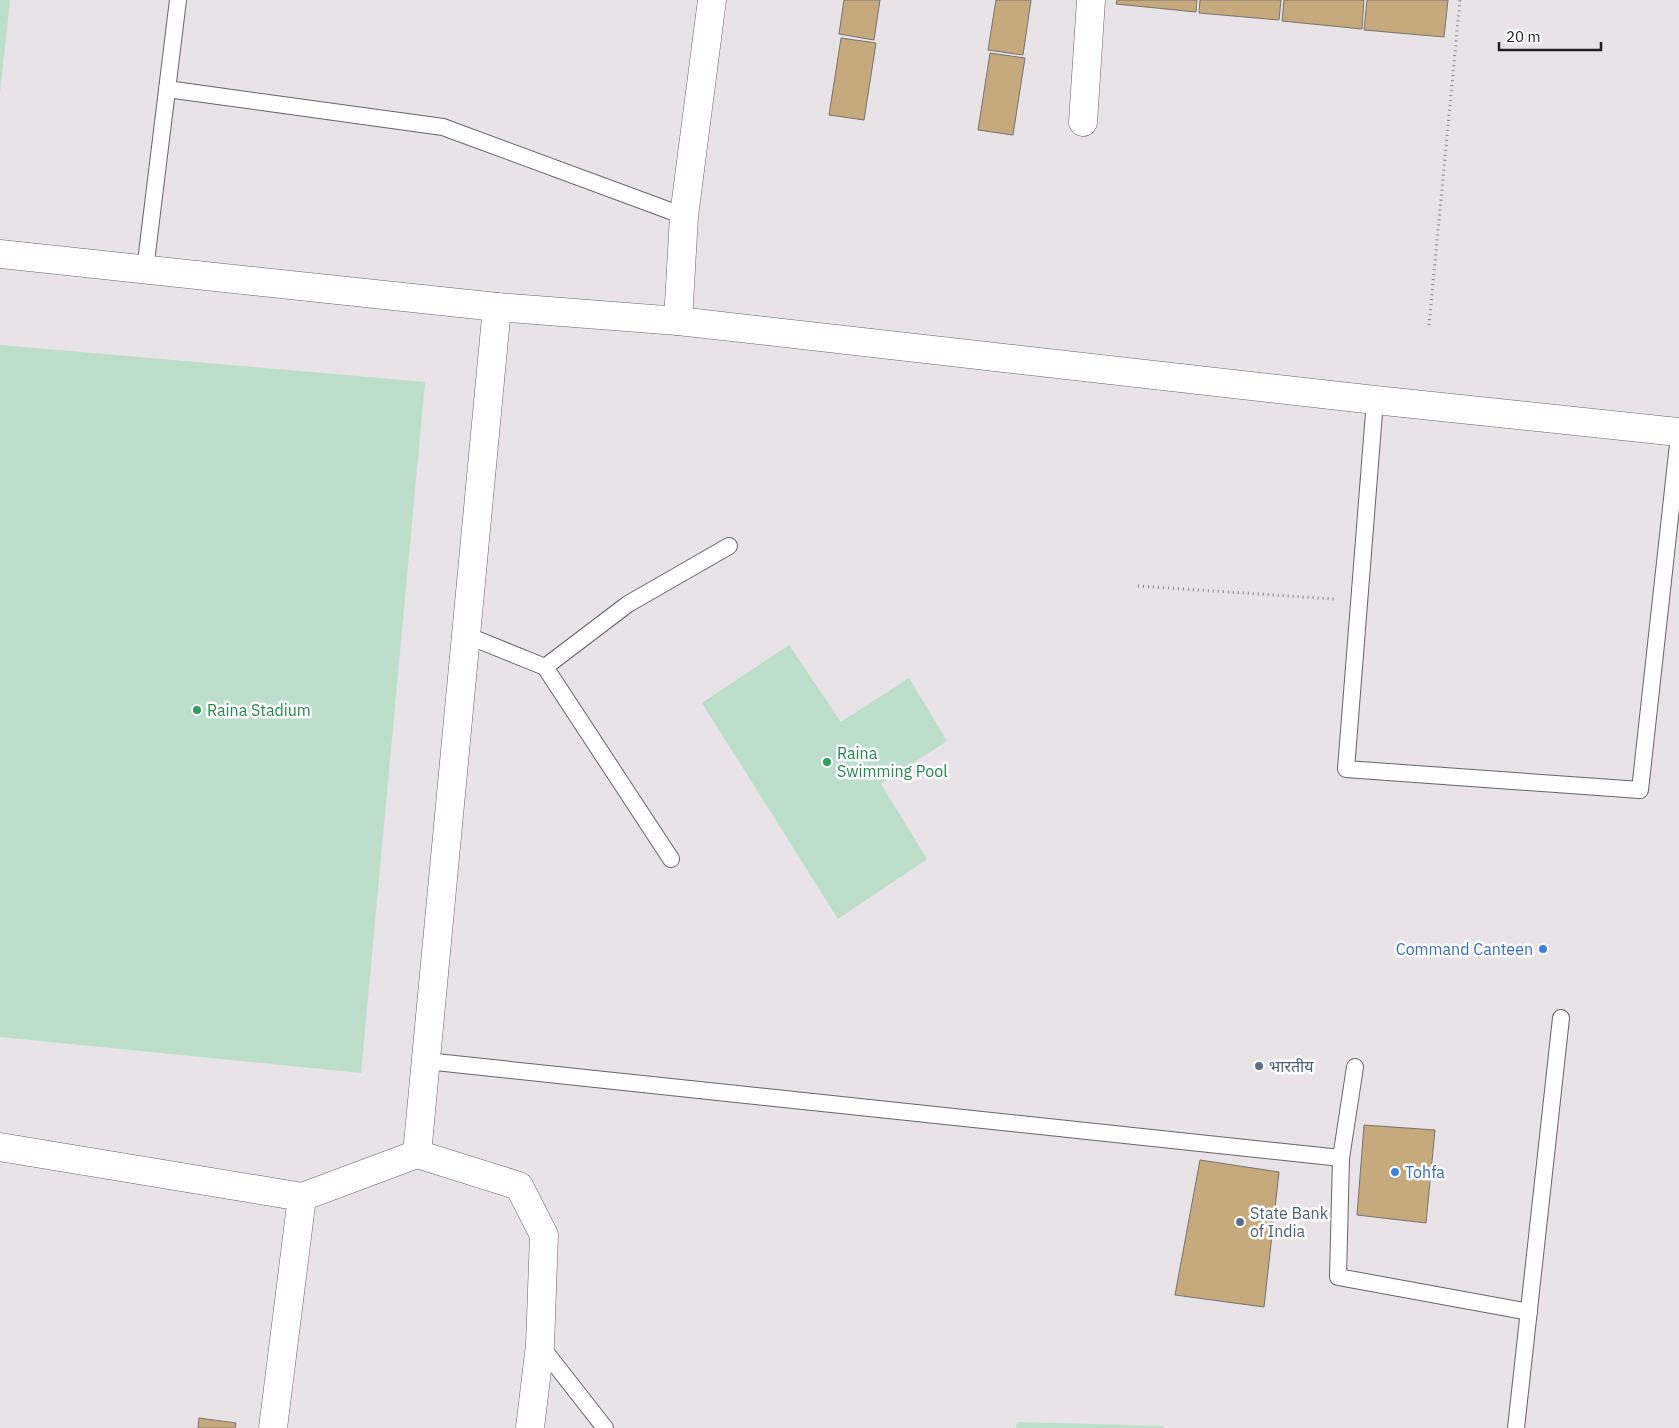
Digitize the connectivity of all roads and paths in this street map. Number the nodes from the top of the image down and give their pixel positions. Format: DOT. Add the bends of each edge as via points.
graph roads {
  1 [pos="178,0"];
  2 [pos="712,0"];
  3 [pos="1091,0"];
  4 [pos="1460,0"];
  5 [pos="167,88"];
  6 [pos="1083,122"];
  7 [pos="684,216"];
  8 [pos="0,254"];
  9 [pos="145,270"];
  10 [pos="497,307"];
  11 [pos="678,322"];
  12 [pos="1429,325"];
  13 [pos="1375,400"];
  14 [pos="1679,433"];
  15 [pos="730,546"];
  16 [pos="1138,586"];
  17 [pos="1359,601"];
  18 [pos="466,635"];
  19 [pos="545,667"];
  20 [pos="672,859"];
  21 [pos="1561,1018"];
  22 [pos="426,1061"];
  23 [pos="1355,1067"];
  24 [pos="0,1147"];
  25 [pos="417,1154"];
  26 [pos="1341,1158"];
  27 [pos="302,1197"];
  28 [pos="1529,1312"];
  29 [pos="540,1345"];
  30 [pos="272,1428"];
  31 [pos="530,1428"];
  32 [pos="605,1428"];
  33 [pos="1516,1428"];
  1 -- 5 [label="lane"];
  2 -- 7 [label="street"];
  3 -- 6 [label="street"];
  4 -- 12 [label="path"];
  5 -- 7 [label="lane" via="443,127"];
  5 -- 9 [label="lane"];
  7 -- 11 [label="street"];
  8 -- 9 [label="street"];
  9 -- 10 [label="street"];
  10 -- 11 [label="street"];
  10 -- 18 [label="street"];
  11 -- 13 [label="street"];
  13 -- 14 [label="street"];
  13 -- 17 [label="lane"];
  14 -- 17 [label="lane" via="1640,790 1346,769"];
  15 -- 19 [label="lane" via="628,604"];
  16 -- 17 [label="path"];
  18 -- 19 [label="lane"];
  18 -- 22 [label="street"];
  19 -- 20 [label="lane"];
  21 -- 28 [label="lane"];
  22 -- 25 [label="street"];
  22 -- 26 [label="lane"];
  23 -- 26 [label="lane"];
  24 -- 27 [label="street"];
  25 -- 27 [label="street"];
  25 -- 29 [label="street" via="519,1186 544,1235"];
  26 -- 28 [label="lane" via="1338,1278"];
  27 -- 30 [label="street"];
  28 -- 33 [label="lane"];
  29 -- 31 [label="street"];
  29 -- 32 [label="lane"];
}
